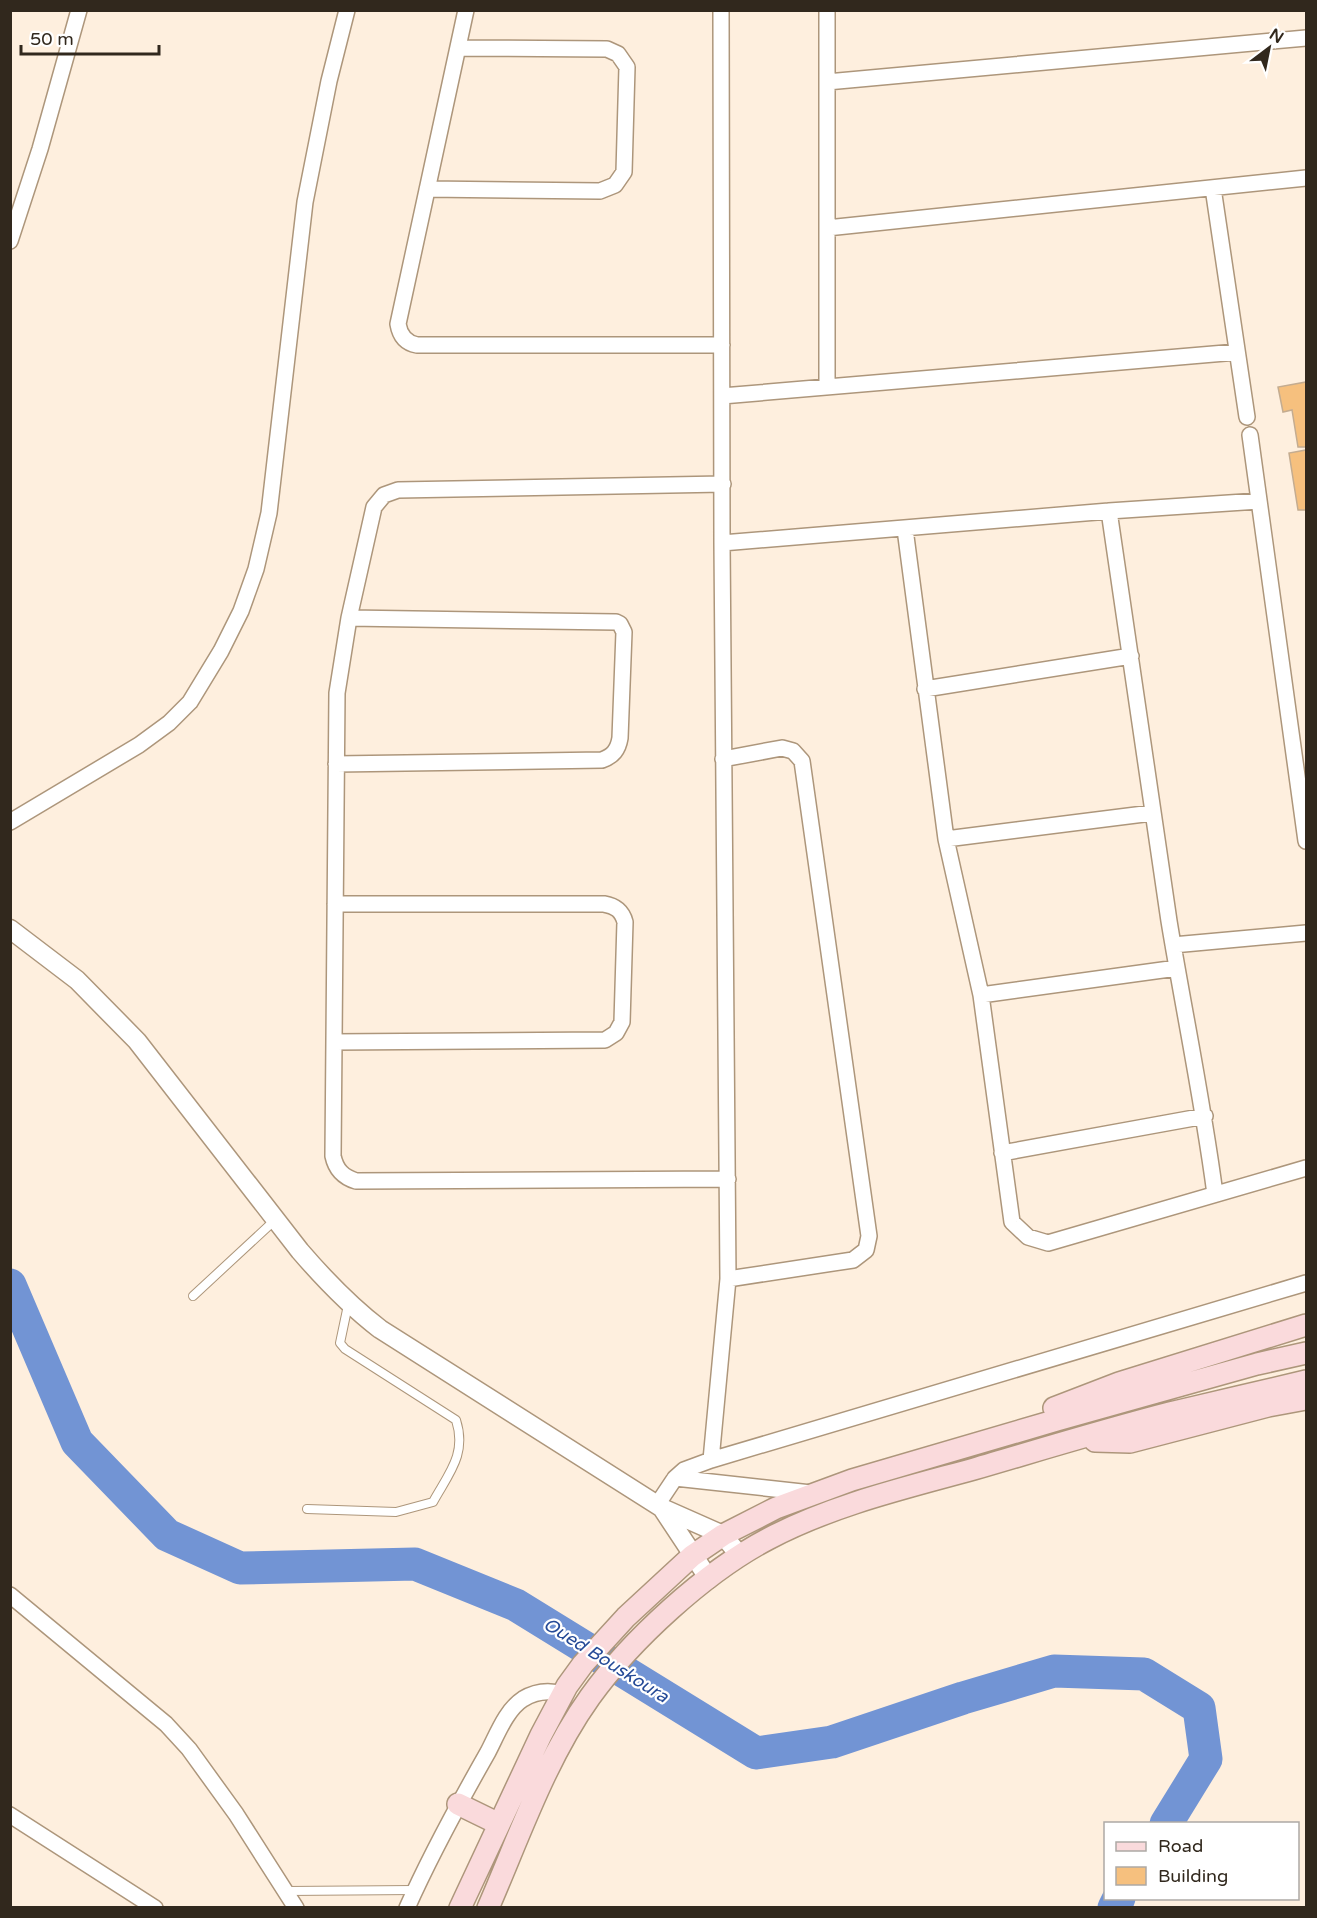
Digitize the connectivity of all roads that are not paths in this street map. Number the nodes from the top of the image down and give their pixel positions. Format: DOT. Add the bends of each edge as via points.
graph roads {
  1 [pos="79,10"];
  2 [pos="347,10"];
  3 [pos="466,10"];
  4 [pos="721,10"];
  5 [pos="827,10"];
  6 [pos="1306,38"];
  7 [pos="458,48"];
  8 [pos="827,82"];
  9 [pos="1306,178"];
  10 [pos="1213,188"];
  11 [pos="427,189"];
  12 [pos="827,228"];
  13 [pos="10,241"];
  14 [pos="722,345"];
  15 [pos="1237,352"];
  16 [pos="827,387"];
  17 [pos="722,396"];
  18 [pos="1247,417"];
  19 [pos="1250,435"];
  20 [pos="723,484"];
  21 [pos="1259,501"];
  22 [pos="1109,511"];
  23 [pos="905,529"];
  24 [pos="722,543"];
  25 [pos="349,618"];
  26 [pos="1131,656"];
  27 [pos="925,689"];
  28 [pos="723,759"];
  29 [pos="336,764"];
  30 [pos="1152,813"];
  31 [pos="10,822"];
  32 [pos="946,839"];
  33 [pos="1306,841"];
  34 [pos="335,904"];
  35 [pos="10,929"];
  36 [pos="1306,933"];
  37 [pos="1173,945"];
  38 [pos="1177,968"];
  39 [pos="981,995"];
  40 [pos="334,1042"];
  41 [pos="1205,1116"];
  42 [pos="1002,1154"];
  43 [pos="1306,1168"];
  44 [pos="728,1179"];
  45 [pos="1215,1194"];
  46 [pos="276,1219"];
  47 [pos="728,1280"];
  48 [pos="1306,1283"];
  49 [pos="193,1296"];
  50 [pos="349,1303"];
  51 [pos="1306,1325"];
  52 [pos="1306,1353"];
  53 [pos="1306,1381"];
  54 [pos="1306,1399"];
  55 [pos="1003,1436"];
  56 [pos="1073,1441"];
  57 [pos="711,1460"];
  58 [pos="675,1478"];
  59 [pos="814,1493"];
  60 [pos="660,1506"];
  61 [pos="307,1509"];
  62 [pos="723,1535"];
  63 [pos="692,1556"];
  64 [pos="740,1556"];
  65 [pos="709,1579"];
  66 [pos="10,1594"];
  67 [pos="563,1694"];
  68 [pos="458,1804"];
  69 [pos="10,1815"];
  70 [pos="499,1824"];
  71 [pos="415,1890"];
  72 [pos="286,1891"];
  73 [pos="155,1908"];
  74 [pos="296,1908"];
  75 [pos="407,1908"];
  76 [pos="460,1908"];
  77 [pos="488,1908"];
  1 -- 13 [label="street"];
  2 -- 31 [label="street" via="305,202 269,513 256,570 241,611 190,702 169,723"];
  3 -- 7 [label="street"];
  4 -- 14 [label="street"];
  5 -- 8 [label="street"];
  6 -- 8 [label="street"];
  7 -- 11 [label="street"];
  7 -- 11 [label="street" via="607,49 618,54 627,67 624,172 615,185 600,191"];
  8 -- 12 [label="street"];
  9 -- 10 [label="street"];
  10 -- 12 [label="street"];
  10 -- 15 [label="street"];
  11 -- 14 [label="street" via="398,324 402,336 411,344"];
  12 -- 16 [label="street"];
  14 -- 17 [label="street"];
  15 -- 16 [label="street"];
  15 -- 18 [label="street"];
  16 -- 17 [label="street"];
  17 -- 20 [label="street"];
  19 -- 21 [label="street"];
  20 -- 24 [label="street"];
  20 -- 25 [label="street" via="390,492 378,501 372,514"];
  21 -- 22 [label="street"];
  21 -- 33 [label="street"];
  22 -- 23 [label="street"];
  22 -- 26 [label="street"];
  23 -- 24 [label="street"];
  23 -- 27 [label="street"];
  24 -- 28 [label="street"];
  25 -- 29 [label="street" via="337,693"];
  25 -- 29 [label="street" via="616,622 624,632 620,738 617,750 602,760"];
  26 -- 27 [label="street"];
  26 -- 30 [label="street"];
  27 -- 32 [label="street"];
  28 -- 44 [label="street"];
  28 -- 47 [label="street" via="782,748 793,751 802,761 869,1236 866,1250 853,1260"];
  29 -- 34 [label="street"];
  30 -- 32 [label="street"];
  30 -- 37 [label="street"];
  32 -- 39 [label="street"];
  34 -- 40 [label="street"];
  34 -- 40 [label="street" via="604,904 620,911 625,922 622,1022 616,1033 605,1040"];
  35 -- 46 [label="street" via="77,980 137,1041"];
  36 -- 37 [label="street"];
  37 -- 38 [label="street"];
  38 -- 39 [label="street"];
  38 -- 41 [label="street"];
  39 -- 42 [label="street"];
  40 -- 44 [label="street" via="333,1156 339,1170 349,1179"];
  41 -- 42 [label="street"];
  41 -- 45 [label="street"];
  42 -- 45 [label="street" via="1012,1222 1028,1237 1048,1243"];
  43 -- 45 [label="street"];
  44 -- 47 [label="street"];
  46 -- 49 [label="lane"];
  46 -- 50 [label="street"];
  47 -- 57 [label="street"];
  48 -- 57 [label="street"];
  50 -- 60 [label="street" via="380,1329"];
  50 -- 61 [label="lane" via="340,1343 456,1420 461,1437 457,1461 433,1502 396,1512"];
  51 -- 55 [label="main road" via="1119,1383 1033,1416"];
  52 -- 55 [label="main road"];
  53 -- 56 [label="main road"];
  54 -- 56 [label="main road" via="1130,1442"];
  55 -- 59 [label="main road"];
  56 -- 64 [label="main road" via="805,1521"];
  57 -- 58 [label="street" via="684,1470"];
  58 -- 59 [label="street"];
  58 -- 60 [label="street"];
  59 -- 62 [label="main road"];
  60 -- 62 [label="street"];
  60 -- 63 [label="street"];
  62 -- 63 [label="main road"];
  62 -- 64 [label="street"];
  63 -- 65 [label="street"];
  63 -- 67 [label="main road" via="626,1617"];
  64 -- 65 [label="main road"];
  65 -- 77 [label="main road" via="649,1629 591,1696 538,1791"];
  66 -- 72 [label="street" via="166,1724 236,1814"];
  67 -- 68 [label="street" via="534,1694 516,1705"];
  67 -- 70 [label="main road"];
  68 -- 70 [label="main road"];
  68 -- 71 [label="street"];
  69 -- 73 [label="street"];
  70 -- 76 [label="main road"];
  71 -- 72 [label="lane"];
  71 -- 75 [label="street"];
  72 -- 74 [label="street"];
}
